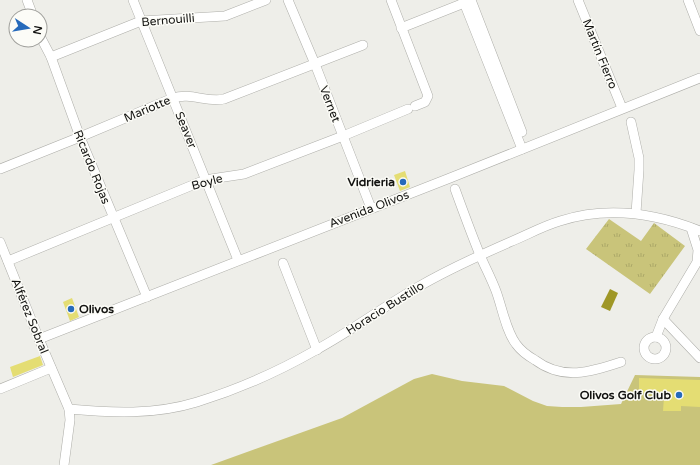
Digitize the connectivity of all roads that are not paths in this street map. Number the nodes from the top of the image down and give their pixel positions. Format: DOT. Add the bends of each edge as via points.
graph roads {
  1 [pos="133,0"];
  2 [pos="266,0"];
  3 [pos="288,0"];
  4 [pos="390,0"];
  5 [pos="578,0"];
  6 [pos="688,0"];
  7 [pos="467,1"];
  8 [pos="141,21"];
  9 [pos="402,28"];
  10 [pos="700,31"];
  11 [pos="363,45"];
  12 [pos="46,48"];
  13 [pos="51,57"];
  14 [pos="315,64"];
  15 [pos="700,78"];
  16 [pos="173,98"];
  17 [pos="622,108"];
  18 [pos="631,122"];
  19 [pos="343,136"];
  20 [pos="80,137"];
  21 [pos="525,148"];
  22 [pos="0,169"];
  23 [pos="206,181"];
  24 [pos="455,189"];
  25 [pos="370,208"];
  26 [pos="636,213"];
  27 [pos="113,219"];
  28 [pos="691,228"];
  29 [pos="700,231"];
  30 [pos="0,242"];
  31 [pos="480,255"];
  32 [pos="238,260"];
  33 [pos="8,261"];
  34 [pos="699,262"];
  35 [pos="283,263"];
  36 [pos="146,297"];
  37 [pos="663,319"];
  38 [pos="656,337"];
  39 [pos="39,339"];
  40 [pos="317,350"];
  41 [pos="700,358"];
  42 [pos="621,362"];
  43 [pos="51,368"];
  44 [pos="0,389"];
  45 [pos="69,408"];
  46 [pos="64,465"];
  1 -- 8 [label="street, Seaver"];
  2 -- 8 [label="street, Bernouilli" via="224,16"];
  3 -- 14 [label="street, Vernet"];
  4 -- 9 [label="street"];
  5 -- 17 [label="street, Martín Fierro"];
  6 -- 10 [label="street"];
  7 -- 9 [label="street"];
  7 -- 21 [label="street"];
  8 -- 13 [label="street, Bernouilli"];
  8 -- 16 [label="street, Seaver"];
  9 -- 19 [label="street, Boyle" via="428,96 425,102"];
  11 -- 14 [label="street, Mariotte"];
  12 -- 13 [label="street, Ricardo Rojas"];
  13 -- 20 [label="street, Ricardo Rojas"];
  14 -- 16 [label="street, Mariotte" via="216,101 184,95"];
  14 -- 19 [label="street, Vernet"];
  15 -- 17 [label="street, Avenida Olivos"];
  16 -- 20 [label="street, Mariotte"];
  16 -- 23 [label="street, Seaver"];
  17 -- 21 [label="street, Avenida Olivos"];
  18 -- 26 [label="street" via="639,158"];
  19 -- 23 [label="street, Boyle" via="244,174"];
  19 -- 25 [label="street, Vernet"];
  20 -- 22 [label="street, Mariotte"];
  20 -- 27 [label="street, Ricardo Rojas"];
  21 -- 25 [label="street, Avenida Olivos"];
  23 -- 27 [label="street, Boyle"];
  23 -- 32 [label="street, Seaver"];
  24 -- 31 [label="street"];
  25 -- 32 [label="street, Avenida Olivos"];
  26 -- 28 [label="street, Horacio Bustillo"];
  26 -- 31 [label="street, Horacio Bustillo" via="594,214 560,221"];
  27 -- 33 [label="street, Boyle"];
  27 -- 36 [label="street, Ricardo Rojas"];
  28 -- 29 [label="street, Horacio Bustillo"];
  28 -- 34 [label="street"];
  30 -- 33 [label="street, Alférez Sobral"];
  31 -- 40 [label="street, Horacio Bustillo" via="418,287"];
  31 -- 42 [label="street" via="511,334 525,353 554,371 565,373 588,372"];
  32 -- 36 [label="street, Avenida Olivos"];
  33 -- 39 [label="street, Alférez Sobral"];
  34 -- 37 [label="street"];
  35 -- 40 [label="street"];
  36 -- 39 [label="street, Avenida Olivos"];
  37 -- 38 [label="street"];
  37 -- 41 [label="street"];
  39 -- 43 [label="street, Alférez Sobral"];
  40 -- 45 [label="street, Horacio Bustillo" via="257,378 197,402 177,407 122,412"];
  43 -- 44 [label="street"];
  43 -- 45 [label="street, Alférez Sobral"];
  45 -- 46 [label="street" via="70,420"];
}
